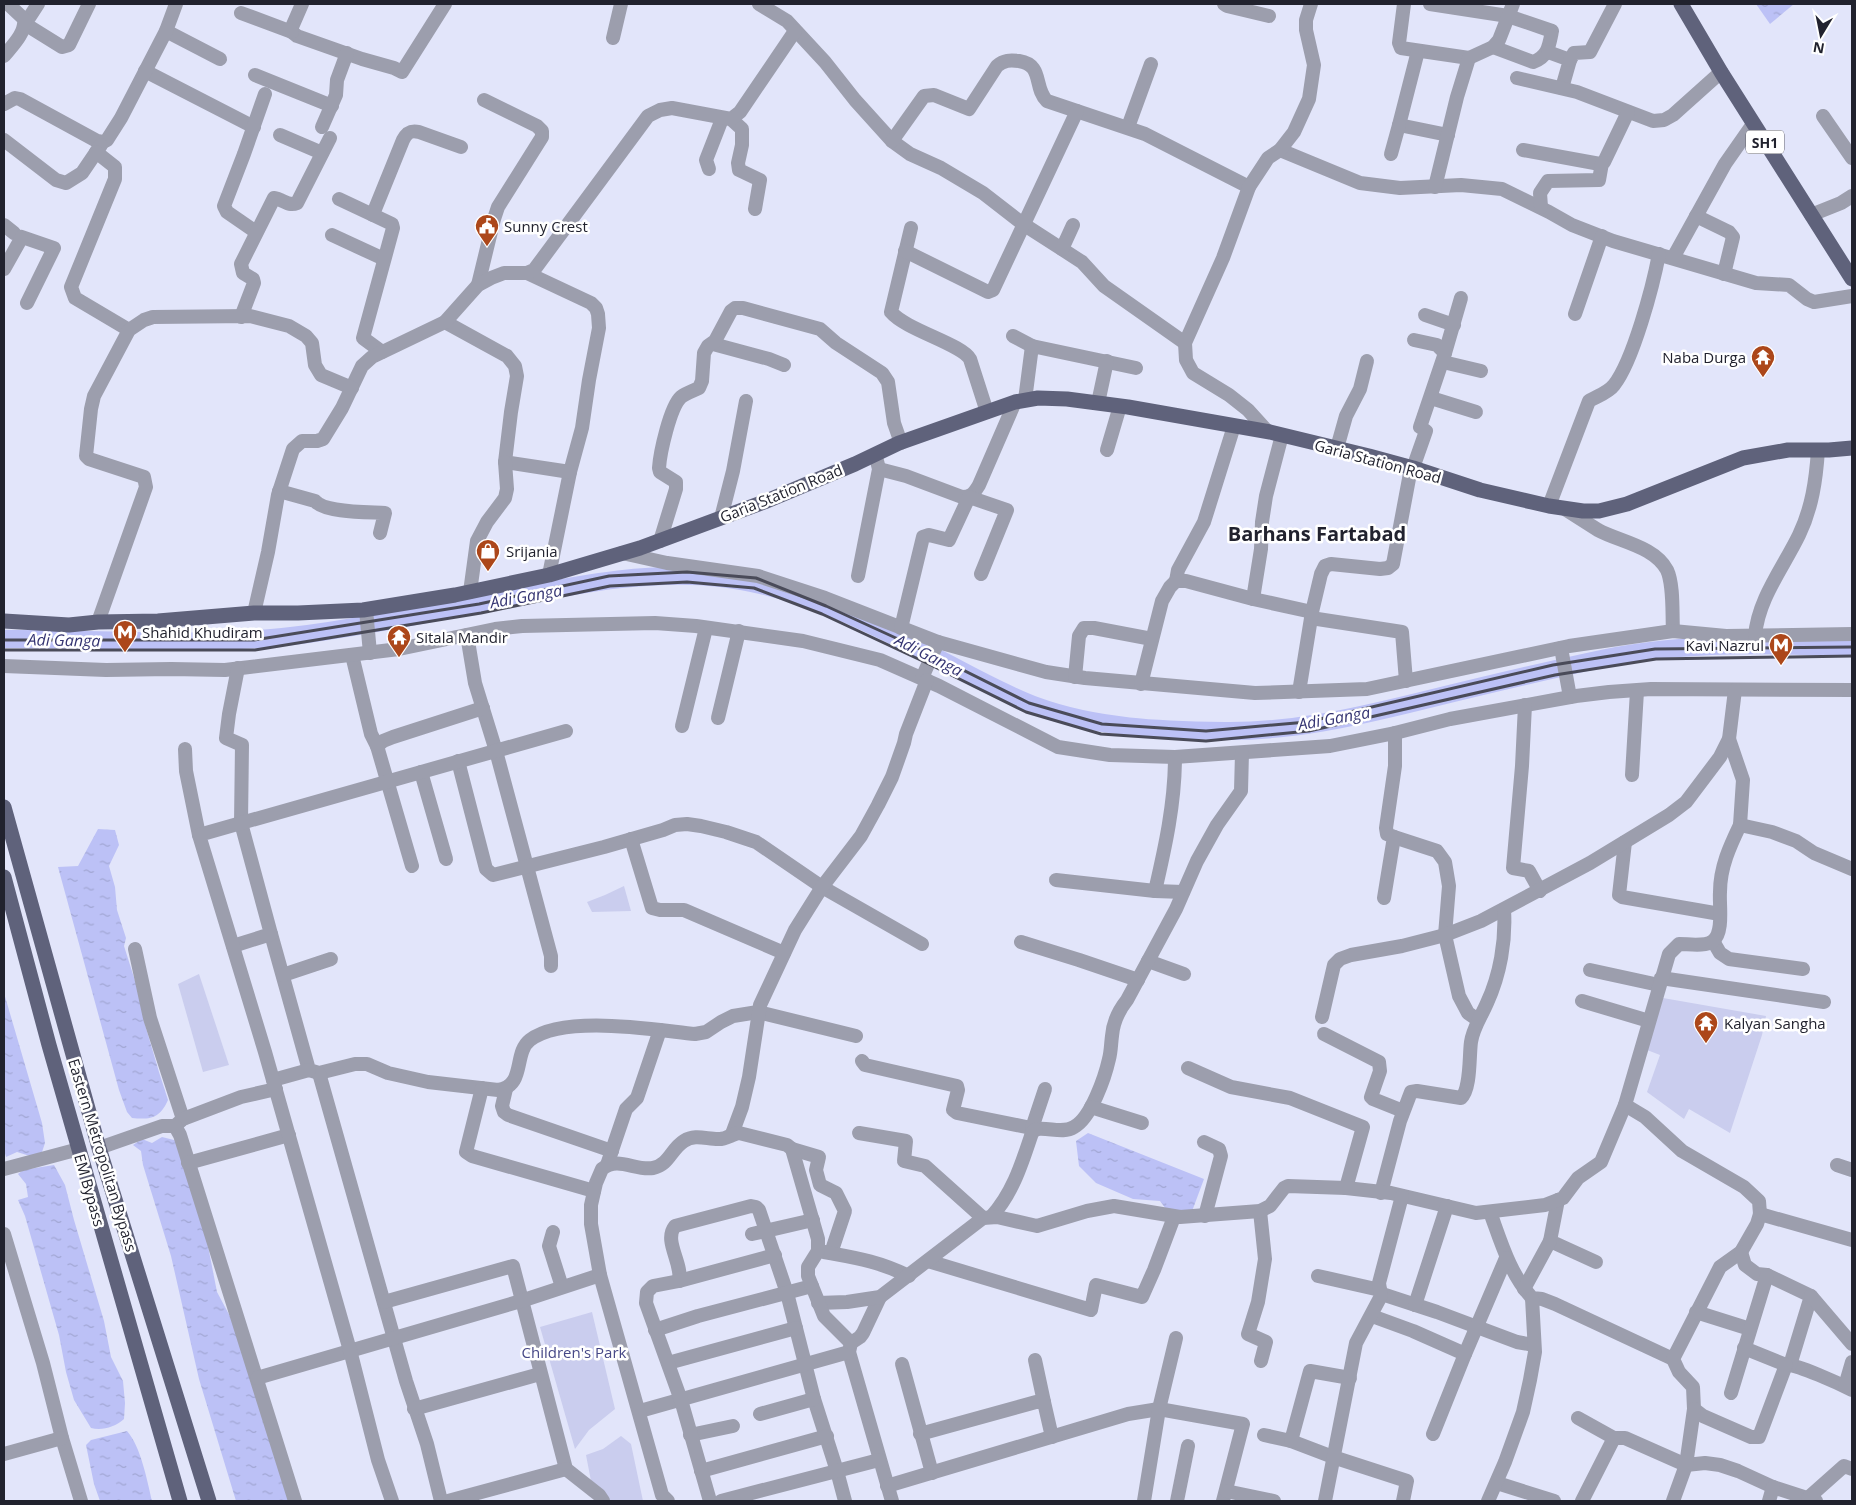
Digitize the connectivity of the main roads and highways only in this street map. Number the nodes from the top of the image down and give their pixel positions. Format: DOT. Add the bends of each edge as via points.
graph roads {
  1 [pos="1681,4"];
  2 [pos="1852,279"];
  3 [pos="1852,448"];
  4 [pos="4,621"];
  5 [pos="4,807"];
  6 [pos="4,877"];
  7 [pos="180,1501"];
  8 [pos="209,1501"];
  1 -- 2 [label="main road, SH1"];
  3 -- 4 [label="main road, Garia Station Road" via="1788,450 1743,458 1599,512 1565,509 1480,490 1412,468 1267,431 1120,406 1038,398 1020,401 901,443 877,462 660,541 548,575 470,592 366,610 254,613 69,625"];
  5 -- 8 [label="main road, Eastern Metropolitan Bypass" via="99,1148"];
  6 -- 7 [label="main road, EM Bypass"];
}
